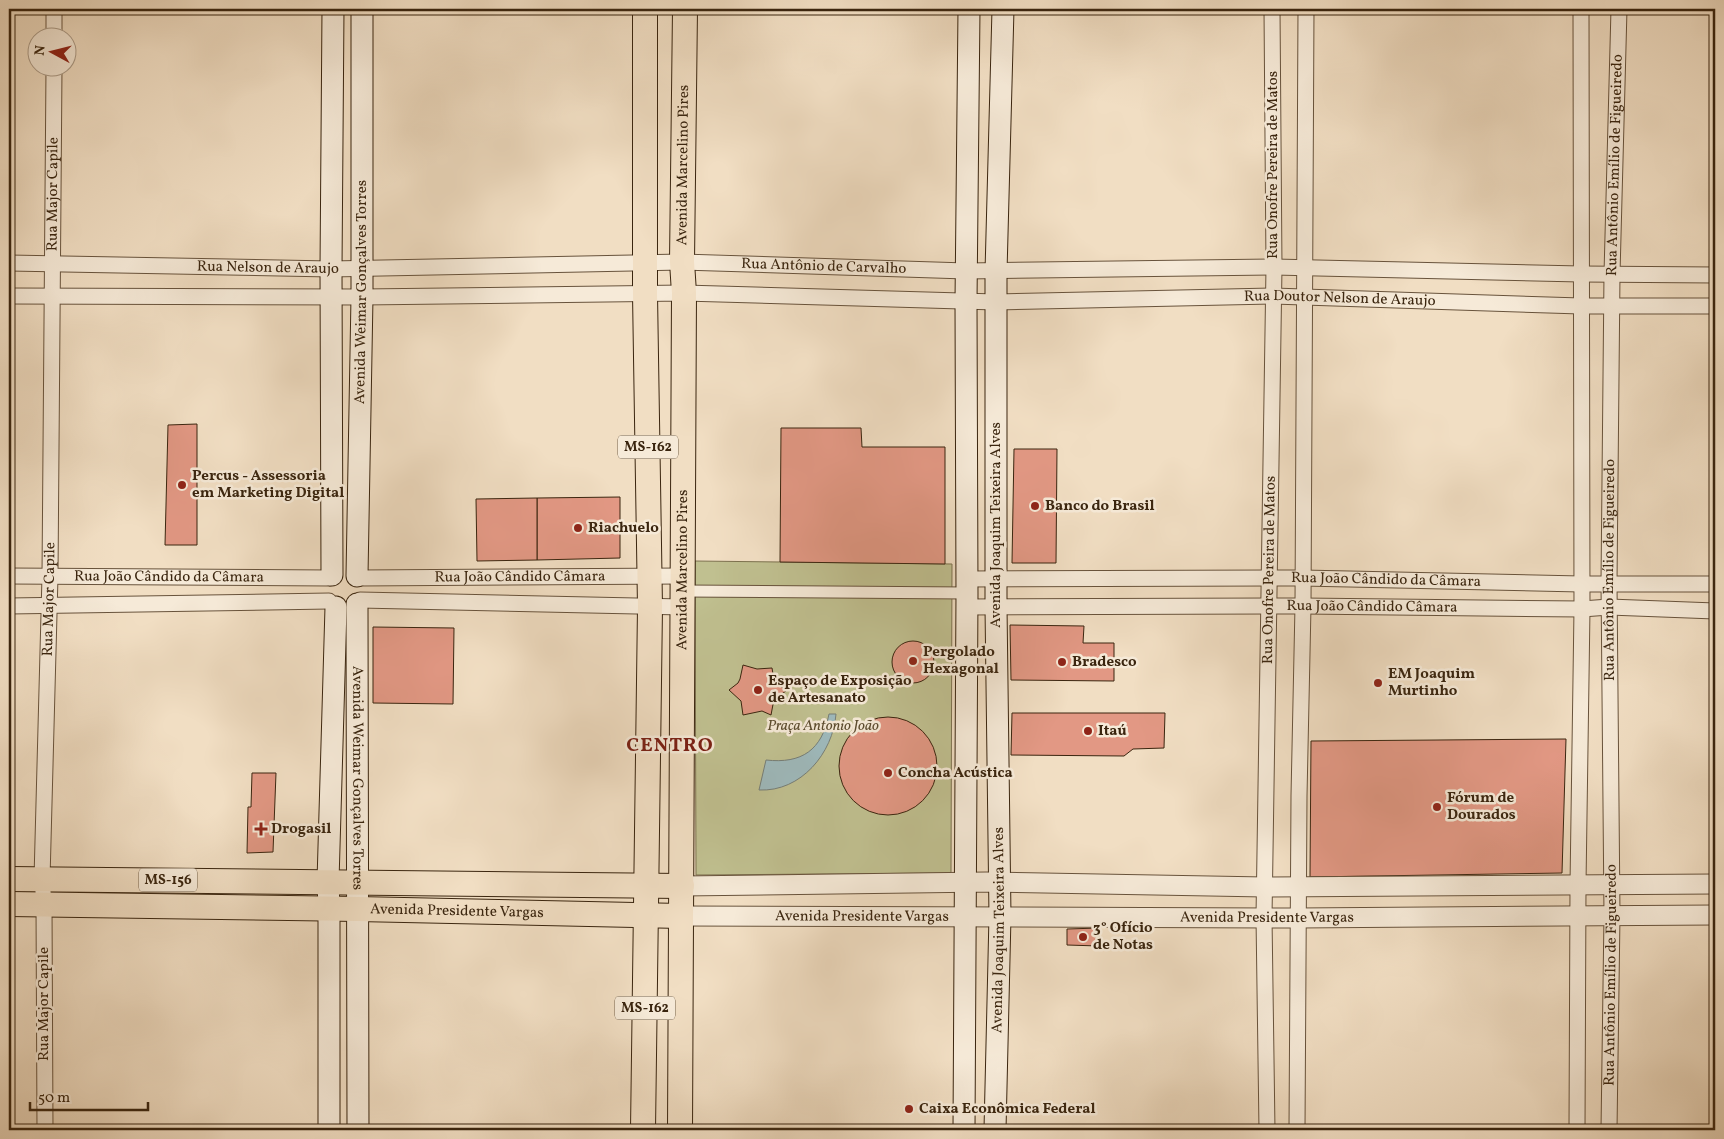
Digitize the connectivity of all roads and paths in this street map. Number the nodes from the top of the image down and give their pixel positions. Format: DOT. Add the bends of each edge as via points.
graph roads {
  1 [pos="54,9"];
  2 [pos="333,9"];
  3 [pos="362,9"];
  4 [pos="645,9"];
  5 [pos="684,9"];
  6 [pos="969,9"];
  7 [pos="1003,9"];
  8 [pos="1272,9"];
  9 [pos="1306,9"];
  10 [pos="1582,9"];
  11 [pos="1619,9"];
  12 [pos="54,28"];
  13 [pos="54,78"];
  14 [pos="646,262"];
  15 [pos="682,262"];
  16 [pos="9,264"];
  17 [pos="52,264"];
  18 [pos="1274,267"];
  19 [pos="331,269"];
  20 [pos="363,269"];
  21 [pos="1304,269"];
  22 [pos="966,272"];
  23 [pos="996,272"];
  24 [pos="1581,274"];
  25 [pos="1612,274"];
  26 [pos="1715,275"];
  27 [pos="684,293"];
  28 [pos="646,294"];
  29 [pos="9,296"];
  30 [pos="1273,296"];
  31 [pos="52,297"];
  32 [pos="331,297"];
  33 [pos="362,297"];
  34 [pos="1304,297"];
  35 [pos="966,302"];
  36 [pos="996,302"];
  37 [pos="1581,306"];
  38 [pos="1612,306"];
  39 [pos="1715,306"];
  40 [pos="9,576"];
  41 [pos="50,576"];
  42 [pos="649,576"];
  43 [pos="331,577"];
  44 [pos="358,577"];
  45 [pos="1302,578"];
  46 [pos="1269,579"];
  47 [pos="997,580"];
  48 [pos="1609,583"];
  49 [pos="1581,584"];
  50 [pos="1715,584"];
  51 [pos="683,591"];
  52 [pos="967,593"];
  53 [pos="358,602"];
  54 [pos="332,604"];
  55 [pos="9,606"];
  56 [pos="49,606"];
  57 [pos="1303,606"];
  58 [pos="650,607"];
  59 [pos="996,607"];
  60 [pos="1268,607"];
  61 [pos="1610,607"];
  62 [pos="1582,609"];
  63 [pos="1715,611"];
  64 [pos="9,879"];
  65 [pos="42,879"];
  66 [pos="328,881"];
  67 [pos="357,881"];
  68 [pos="998,882"];
  69 [pos="494,883"];
  70 [pos="966,883"];
  71 [pos="1612,884"];
  72 [pos="1715,884"];
  73 [pos="647,885"];
  74 [pos="1578,885"];
  75 [pos="682,886"];
  76 [pos="1298,886"];
  77 [pos="1265,887"];
  78 [pos="9,904"];
  79 [pos="44,904"];
  80 [pos="357,908"];
  81 [pos="329,909"];
  82 [pos="493,912"];
  83 [pos="647,916"];
  84 [pos="681,916"];
  85 [pos="966,916"];
  86 [pos="1000,916"];
  87 [pos="1578,916"];
  88 [pos="1612,916"];
  89 [pos="1715,916"];
  90 [pos="1264,917"];
  91 [pos="1298,918"];
  92 [pos="45,1130"];
  93 [pos="329,1130"];
  94 [pos="358,1130"];
  95 [pos="643,1130"];
  96 [pos="680,1130"];
  97 [pos="964,1130"];
  98 [pos="996,1130"];
  99 [pos="1267,1130"];
  100 [pos="1297,1130"];
  101 [pos="1577,1130"];
  102 [pos="1609,1130"];
  1 -- 12 [label="street"];
  2 -- 19 [label="main road, Avenida Weimar Gonçalves Torres"];
  3 -- 20 [label="main road, Avenida Weimar Gonçalves Torres"];
  4 -- 14 [label="main road, MS-162"];
  5 -- 15 [label="main road, Avenida Marcelino Pires"];
  6 -- 22 [label="main road, Avenida Joaquim Teixeira Alves"];
  7 -- 23 [label="main road, Avenida Joaquim Teixeira Alves"];
  8 -- 18 [label="street, Rua Onofre Pereira de Matos"];
  9 -- 21 [label="street, Rua Onofre Pereira de Matos"];
  10 -- 24 [label="street, Rua Antônio Emílio de Figueiredo"];
  11 -- 25 [label="street, Rua Antônio Emílio de Figueiredo"];
  13 -- 17 [label="street, Rua Major Capile"];
  14 -- 15 [label="street, Rua Antônio de Carvalho"];
  14 -- 20 [label="street, Rua Nelson de Araujo"];
  14 -- 28 [label="main road, MS-162"];
  15 -- 22 [label="street, Rua Antônio de Carvalho"];
  15 -- 27 [label="main road, Avenida Marcelino Pires"];
  16 -- 17 [label="street, Rua Nelson de Araujo"];
  17 -- 19 [label="street, Rua Nelson de Araujo"];
  17 -- 31 [label="street, Rua Major Capile"];
  18 -- 21 [label="street, Rua Doutor Nelson de Araujo"];
  18 -- 23 [label="street, Rua Doutor Nelson de Araujo"];
  18 -- 30 [label="street, Rua Onofre Pereira de Matos"];
  19 -- 20 [label="street, Rua Nelson de Araujo"];
  19 -- 32 [label="main road, Avenida Weimar Gonçalves Torres"];
  20 -- 33 [label="main road, Avenida Weimar Gonçalves Torres"];
  21 -- 24 [label="street, Rua Doutor Nelson de Araujo"];
  21 -- 34 [label="street, Rua Onofre Pereira de Matos"];
  22 -- 23 [label="street, Rua Doutor Nelson de Araujo"];
  22 -- 35 [label="main road, Avenida Joaquim Teixeira Alves"];
  23 -- 36 [label="main road, Avenida Joaquim Teixeira Alves"];
  24 -- 25 [label="street, Rua Doutor Nelson de Araujo"];
  24 -- 37 [label="street, Rua Antônio Emílio de Figueiredo"];
  25 -- 26 [label="street, Rua Doutor Nelson de Araujo"];
  25 -- 38 [label="street, Rua Antônio Emílio de Figueiredo"];
  27 -- 28 [label="street, Rua Antônio de Carvalho"];
  27 -- 35 [label="street, Rua Antônio de Carvalho"];
  27 -- 51 [label="main road, Avenida Marcelino Pires / MS-162"];
  28 -- 33 [label="street, Rua Nelson de Araujo"];
  28 -- 42 [label="main road, MS-162"];
  29 -- 31 [label="street, Rua Nelson de Araujo"];
  30 -- 34 [label="street, Rua Doutor Nelson de Araujo"];
  30 -- 36 [label="street, Rua Doutor Nelson de Araujo"];
  30 -- 46 [label="street, Rua Onofre Pereira de Matos"];
  31 -- 32 [label="street, Rua Nelson de Araujo"];
  31 -- 41 [label="street, Rua Major Capile"];
  32 -- 33 [label="street, Rua Nelson de Araujo"];
  32 -- 43 [label="main road, Avenida Weimar Gonçalves Torres"];
  33 -- 44 [label="main road, Avenida Weimar Gonçalves Torres"];
  34 -- 37 [label="street, Rua Doutor Nelson de Araujo"];
  34 -- 45 [label="street, Rua Onofre Pereira de Matos"];
  35 -- 36 [label="street, Rua Doutor Nelson de Araujo"];
  35 -- 52 [label="main road, Avenida Joaquim Teixeira Alves"];
  36 -- 47 [label="main road, Avenida Joaquim Teixeira Alves"];
  37 -- 38 [label="street, Rua Doutor Nelson de Araujo"];
  37 -- 49 [label="street, Rua Antônio Emílio de Figueiredo"];
  38 -- 39 [label="street, Rua Doutor Nelson de Araujo"];
  38 -- 48 [label="street, Rua Antônio Emílio de Figueiredo"];
  40 -- 41 [label="street, Rua João Cândido da Câmara"];
  41 -- 43 [label="street, Rua João Cândido da Câmara"];
  41 -- 56 [label="street, Rua Major Capile"];
  42 -- 44 [label="street, Rua João Cândido Câmara"];
  42 -- 51 [label="street, Rua João Cândido Câmara"];
  42 -- 58 [label="main road, MS-162"];
  43 -- 44 [label="main road" via="348,571"];
  43 -- 54 [label="main road" via="326,589"];
  44 -- 53 [label="main road" via="363,589"];
  45 -- 46 [label="street, Rua João Cândido da Câmara"];
  45 -- 49 [label="street, Rua João Cândido da Câmara"];
  45 -- 57 [label="street, Rua Onofre Pereira de Matos"];
  46 -- 47 [label="street, Rua João Cândido da Câmara"];
  46 -- 60 [label="street, Rua Onofre Pereira de Matos"];
  47 -- 52 [label="street, Rua João Cândido da Câmara"];
  47 -- 59 [label="main road, Avenida Joaquim Teixeira Alves"];
  48 -- 49 [label="street, Rua João Cândido da Câmara"];
  48 -- 50 [label="street, Rua João Cândido da Câmara"];
  48 -- 61 [label="street, Rua Antônio Emílio de Figueiredo"];
  49 -- 62 [label="street, Rua Antônio Emílio de Figueiredo"];
  51 -- 52 [label="street, Rua João Cândido Câmara"];
  51 -- 58 [label="street, Rua João Cândido Câmara"];
  51 -- 75 [label="main road, Avenida Marcelino Pires / MS-162"];
  52 -- 59 [label="street, Rua João Cândido Câmara"];
  52 -- 70 [label="main road, Avenida Joaquim Teixeira Alves"];
  53 -- 54 [label="main road" via="347,609"];
  53 -- 58 [label="street, Rua João Cândido Câmara"];
  53 -- 67 [label="main road, Avenida Weimar Gonçalves Torres"];
  54 -- 56 [label="street"];
  54 -- 66 [label="main road, Avenida Weimar Gonçalves Torres"];
  55 -- 56 [label="street"];
  56 -- 65 [label="street, Rua Major Capile"];
  57 -- 60 [label="street, Rua João Cândido Câmara"];
  57 -- 62 [label="street, Rua João Cândido Câmara"];
  57 -- 76 [label="street, Rua Onofre Pereira de Matos"];
  58 -- 73 [label="main road, MS-162"];
  59 -- 60 [label="street, Rua João Cândido Câmara"];
  59 -- 68 [label="main road, Avenida Joaquim Teixeira Alves"];
  60 -- 77 [label="street, Rua Onofre Pereira de Matos"];
  61 -- 62 [label="street, Rua João Cândido Câmara"];
  61 -- 63 [label="street, Rua João Cândido Câmara"];
  61 -- 71 [label="street, Rua Antônio Emílio de Figueiredo"];
  62 -- 74 [label="street, Rua Antônio Emílio de Figueiredo"];
  64 -- 65 [label="main road, Avenida Presidente Vargas / MS-156"];
  65 -- 66 [label="main road, Avenida Presidente Vargas / MS-156"];
  65 -- 79 [label="street, Rua Major Capile"];
  66 -- 67 [label="main road, Avenida Presidente Vargas / MS-156"];
  66 -- 81 [label="main road, Avenida Weimar Gonçalves Torres"];
  67 -- 69 [label="main road, Avenida Presidente Vargas / MS-156"];
  67 -- 80 [label="main road, Avenida Weimar Gonçalves Torres"];
  68 -- 70 [label="street, Avenida Presidente Vargas"];
  68 -- 77 [label="street, Avenida Presidente Vargas"];
  68 -- 86 [label="main road, Avenida Joaquim Teixeira Alves"];
  69 -- 73 [label="main road, Avenida Presidente Vargas / MS-156"];
  69 -- 82 [label="main road"];
  70 -- 75 [label="street, Avenida Presidente Vargas"];
  70 -- 85 [label="main road, Avenida Joaquim Teixeira Alves"];
  71 -- 72 [label="street, Avenida Presidente Vargas"];
  71 -- 74 [label="street, Avenida Presidente Vargas"];
  71 -- 88 [label="street, Rua Antônio Emílio de Figueiredo"];
  73 -- 75 [label="main road, Avenida Presidente Vargas"];
  73 -- 83 [label="main road, MS-162"];
  74 -- 76 [label="street, Avenida Presidente Vargas"];
  74 -- 87 [label="street, Rua Antônio Emílio de Figueiredo"];
  75 -- 84 [label="main road, Avenida Marcelino Pires / MS-162"];
  76 -- 77 [label="street, Avenida Presidente Vargas"];
  76 -- 91 [label="street, Rua Onofre Pereira de Matos"];
  77 -- 90 [label="street, Rua Onofre Pereira de Matos"];
  78 -- 79 [label="main road, Avenida Presidente Vargas"];
  79 -- 81 [label="main road, Avenida Presidente Vargas"];
  79 -- 92 [label="street, Rua Major Capile"];
  80 -- 81 [label="main road, Avenida Presidente Vargas"];
  80 -- 82 [label="main road, Avenida Presidente Vargas"];
  80 -- 94 [label="main road, Avenida Weimar Gonçalves Torres"];
  81 -- 93 [label="main road, Avenida Weimar Gonçalves Torres"];
  82 -- 83 [label="main road, Avenida Presidente Vargas"];
  83 -- 84 [label="main road, Avenida Presidente Vargas"];
  83 -- 95 [label="main road, MS-162"];
  84 -- 85 [label="street, Avenida Presidente Vargas"];
  84 -- 96 [label="main road, Avenida Marcelino Pires / MS-162"];
  85 -- 86 [label="street, Avenida Presidente Vargas"];
  85 -- 97 [label="main road, Avenida Joaquim Teixeira Alves"];
  86 -- 90 [label="street, Avenida Presidente Vargas"];
  86 -- 98 [label="main road, Avenida Joaquim Teixeira Alves"];
  87 -- 88 [label="street, Avenida Presidente Vargas"];
  87 -- 91 [label="street, Avenida Presidente Vargas"];
  87 -- 101 [label="street, Rua Antônio Emílio de Figueiredo"];
  88 -- 89 [label="street, Avenida Presidente Vargas"];
  88 -- 102 [label="street, Rua Antônio Emílio de Figueiredo"];
  90 -- 91 [label="street, Avenida Presidente Vargas"];
  90 -- 99 [label="street, Rua Onofre Pereira de Matos"];
  91 -- 100 [label="street, Rua Onofre Pereira de Matos"];
}
